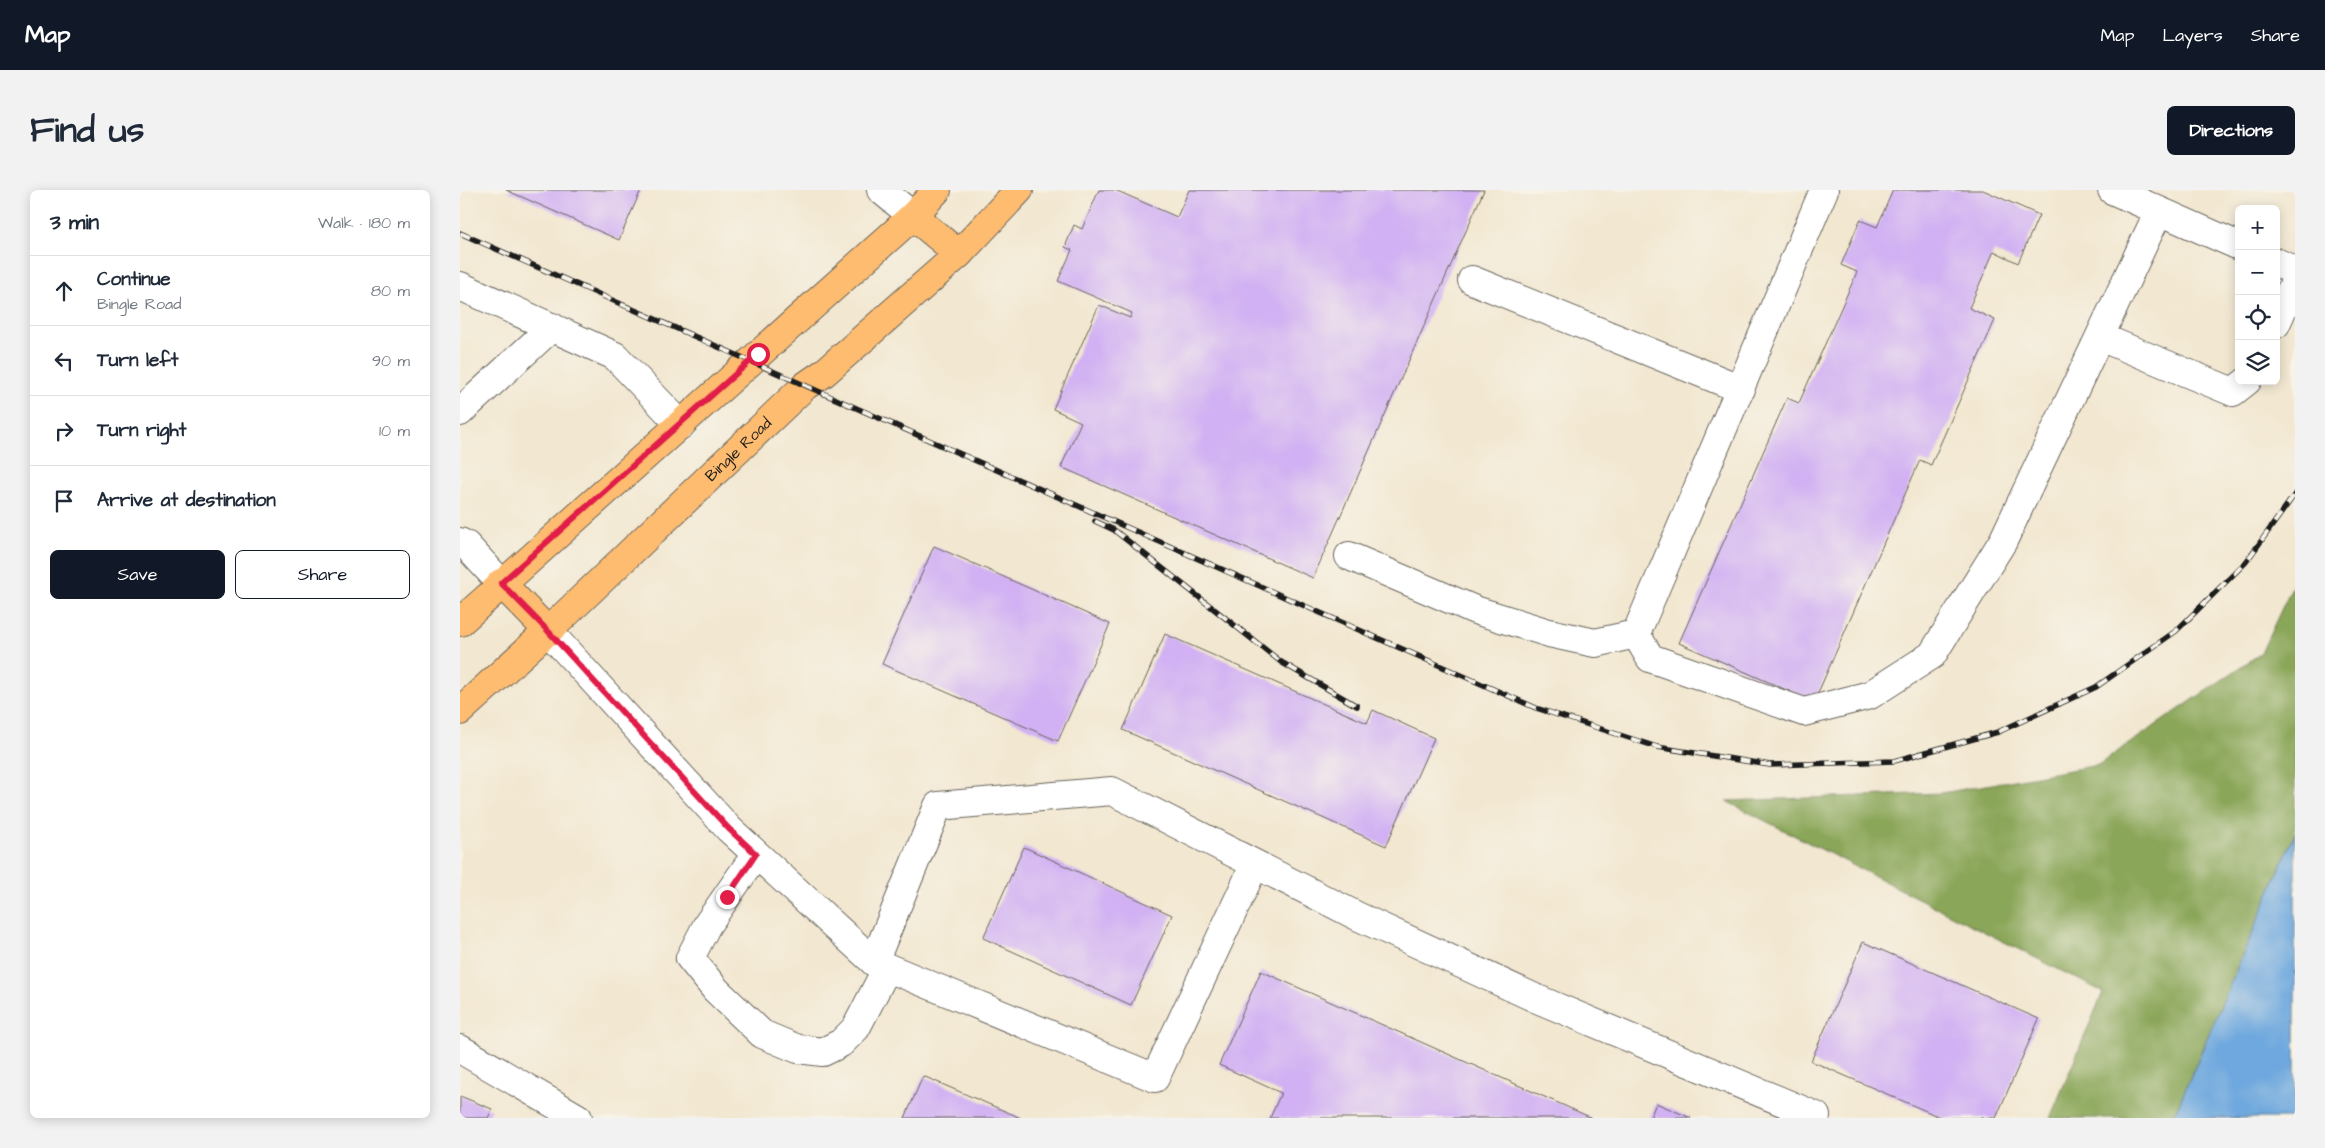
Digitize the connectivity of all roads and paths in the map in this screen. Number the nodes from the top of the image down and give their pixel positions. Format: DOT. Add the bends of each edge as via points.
graph roads {
  1 [pos="881,190"];
  2 [pos="937,190"];
  3 [pos="1019,190"];
  4 [pos="1824,190"];
  5 [pos="2112,190"];
  6 [pos="2159,211"];
  7 [pos="913,216"];
  8 [pos="2235,244"];
  9 [pos="959,254"];
  10 [pos="2280,264"];
  11 [pos="2295,271"];
  12 [pos="1472,280"];
  13 [pos="2295,282"];
  14 [pos="460,286"];
  15 [pos="2280,315"];
  16 [pos="552,327"];
  17 [pos="2100,337"];
  18 [pos="2243,385"];
  19 [pos="1741,389"];
  20 [pos="460,412"];
  21 [pos="680,424"];
  22 [pos="460,542"];
  23 [pos="1349,556"];
  24 [pos="501,583"];
  25 [pos="460,622"];
  26 [pos="548,631"];
  27 [pos="1636,634"];
  28 [pos="460,711"];
  29 [pos="756,854"];
  30 [pos="1254,864"];
  31 [pos="880,965"];
  32 [pos="460,1049"];
  33 [pos="1816,1116"];
  34 [pos="578,1118"];
  1 -- 7 [label="street"];
  2 -- 7 [label="main road"];
  3 -- 9 [label="main road, Bingle Road"];
  4 -- 19 [label="street"];
  5 -- 6 [label="street"];
  6 -- 8 [label="street"];
  6 -- 17 [label="street"];
  7 -- 9 [label="main road"];
  7 -- 21 [label="main road"];
  9 -- 26 [label="main road, Bingle Road" via="805,386"];
  10 -- 11 [label="street"];
  12 -- 19 [label="street"];
  13 -- 15 [label="street"];
  14 -- 16 [label="street"];
  16 -- 20 [label="street"];
  16 -- 21 [label="street" via="616,356"];
  17 -- 18 [label="street" via="2233,392"];
  17 -- 27 [label="street" via="2003,541 1932,655 1870,695 1804,712 1650,658"];
  19 -- 27 [label="street"];
  21 -- 24 [label="main road"];
  22 -- 24 [label="street"];
  23 -- 27 [label="street" via="1475,610 1548,633 1596,644"];
  24 -- 25 [label="main road"];
  24 -- 26 [label="main road"];
  26 -- 28 [label="main road, Bingle Road"];
  26 -- 29 [label="street" via="729,829"];
  29 -- 31 [label="street"];
  29 -- 31 [label="street" via="707,925 690,958 716,990 762,1034 798,1048 823,1052 841,1043 856,1028"];
  30 -- 31 [label="street" via="1112,791 938,806"];
  30 -- 31 [label="street" via="1155,1078"];
  30 -- 33 [label="street" via="1356,916 1535,998"];
  32 -- 34 [label="street"];
}
